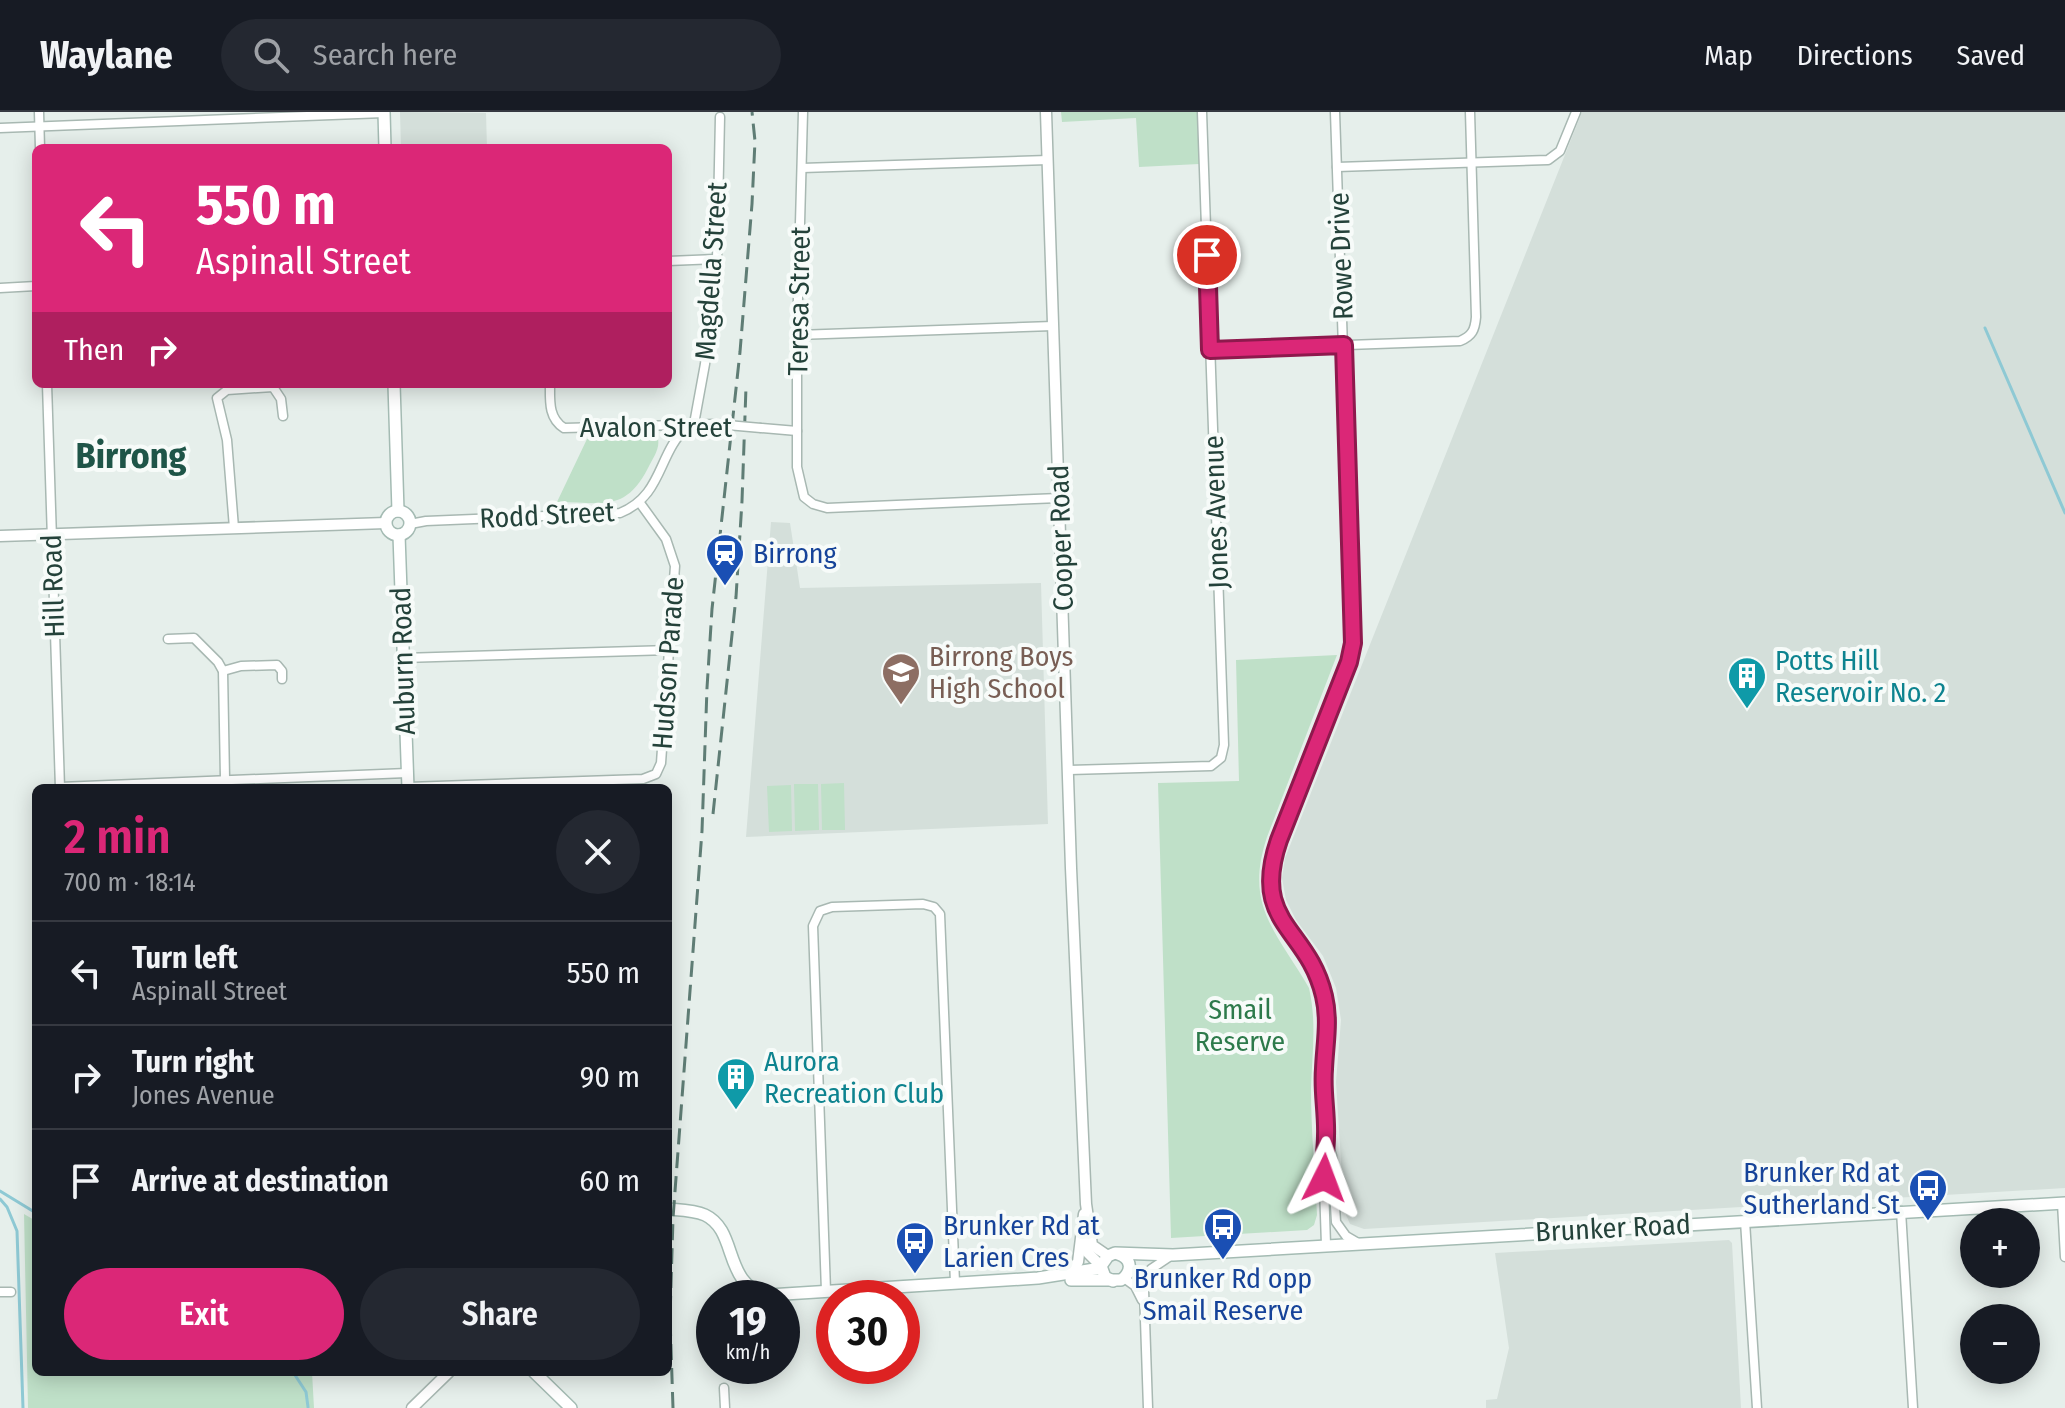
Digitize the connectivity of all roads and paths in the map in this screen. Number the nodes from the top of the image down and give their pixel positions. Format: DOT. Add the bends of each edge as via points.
graph roads {
  1 [pos="39,112"];
  2 [pos="803,112"];
  3 [pos="1046,112"];
  4 [pos="1202,112"];
  5 [pos="1335,112"];
  6 [pos="1470,112"];
  7 [pos="1576,112"];
  8 [pos="384,113"];
  9 [pos="720,117"];
  10 [pos="40,126"];
  11 [pos="0,128"];
  12 [pos="40,144"];
  13 [pos="385,144"];
  14 [pos="1048,160"];
  15 [pos="1472,163"];
  16 [pos="1337,167"];
  17 [pos="802,168"];
  18 [pos="717,259"];
  19 [pos="672,261"];
  20 [pos="32,286"];
  21 [pos="0,288"];
  22 [pos="1053,326"];
  23 [pos="797,335"];
  24 [pos="1344,345"];
  25 [pos="1210,350"];
  26 [pos="47,388"];
  27 [pos="235,388"];
  28 [pos="274,388"];
  29 [pos="394,388"];
  30 [pos="550,388"];
  31 [pos="283,416"];
  32 [pos="691,425"];
  33 [pos="797,431"];
  34 [pos="1059,498"];
  35 [pos="640,503"];
  36 [pos="398,511"];
  37 [pos="386,523"];
  38 [pos="410,524"];
  39 [pos="234,528"];
  40 [pos="399,535"];
  41 [pos="0,536"];
  42 [pos="52,536"];
  43 [pos="168,639"];
  44 [pos="670,650"];
  45 [pos="403,658"];
  46 [pos="223,671"];
  47 [pos="282,679"];
  48 [pos="1069,770"];
  49 [pos="407,773"];
  50 [pos="225,779"];
  51 [pos="60,784"];
  52 [pos="122,784"];
  53 [pos="408,784"];
  54 [pos="488,784"];
  55 [pos="1326,1138"];
  56 [pos="2064,1203"];
  57 [pos="1086,1204"];
  58 [pos="672,1210"];
  59 [pos="1901,1211"];
  60 [pos="1745,1221"];
  61 [pos="1358,1243"];
  62 [pos="1326,1245"];
  63 [pos="1167,1255"];
  64 [pos="2065,1257"];
  65 [pos="1106,1261"];
  66 [pos="1124,1274"];
  67 [pos="1038,1278"];
  68 [pos="826,1280"];
  69 [pos="955,1283"];
  70 [pos="920,1285"];
  71 [pos="0,1292"];
  72 [pos="11,1292"];
  73 [pos="816,1292"];
  74 [pos="1143,1295"];
  75 [pos="445,1376"];
  76 [pos="538,1376"];
  77 [pos="724,1388"];
  78 [pos="412,1408"];
  79 [pos="571,1408"];
  80 [pos="725,1408"];
  81 [pos="1148,1408"];
  82 [pos="1757,1408"];
  83 [pos="1913,1408"];
  1 -- 10 [label="street"];
  2 -- 17 [label="street, Teresa Street"];
  3 -- 14 [label="street, Cooper Road"];
  4 -- 25 [label="street, Jones Avenue"];
  5 -- 16 [label="street, Rowe Drive"];
  6 -- 15 [label="street"];
  7 -- 15 [label="street" via="1560,151 1548,160"];
  8 -- 10 [label="street"];
  8 -- 13 [label="main road"];
  9 -- 18 [label="street, Magdella Street"];
  10 -- 11 [label="street"];
  10 -- 12 [label="street"];
  14 -- 17 [label="street"];
  14 -- 22 [label="street, Cooper Road"];
  15 -- 16 [label="street"];
  15 -- 24 [label="street" via="1472,333 1460,341"];
  16 -- 24 [label="street, Rowe Drive"];
  17 -- 23 [label="street, Teresa Street"];
  18 -- 19 [label="street"];
  18 -- 32 [label="street, Magdella Street" via="705,364"];
  20 -- 21 [label="street"];
  22 -- 23 [label="street"];
  22 -- 34 [label="street, Cooper Road"];
  23 -- 33 [label="street, Teresa Street"];
  24 -- 25 [label="street"];
  24 -- 55 [label="street, Rowe Drive" via="1353,643 1272,859 1269,882 1281,919 1308,956 1325,1000"];
  25 -- 48 [label="street, Jones Avenue" via="1221,758 1211,766"];
  26 -- 42 [label="street, Hill Road"];
  27 -- 39 [label="street" via="217,398 227,440"];
  28 -- 31 [label="street"];
  29 -- 36 [label="main road"];
  30 -- 32 [label="street, Avalon Street" via="552,414 564,428"];
  32 -- 33 [label="street, Avalon Street, bridge"];
  32 -- 35 [label="street, Rodd Street" via="677,439"];
  33 -- 34 [label="street, Teresa Street" via="801,490 813,504 827,508"];
  34 -- 48 [label="street, Cooper Road"];
  35 -- 38 [label="street, Rodd Street" via="610,516"];
  35 -- 44 [label="street, Hudson Parade" via="666,539 675,566"];
  36 -- 37 [label="main road"];
  36 -- 38 [label="main road"];
  37 -- 39 [label="street"];
  37 -- 40 [label="main road"];
  38 -- 40 [label="main road"];
  39 -- 42 [label="street"];
  40 -- 45 [label="main road, Auburn Road"];
  41 -- 42 [label="street"];
  42 -- 51 [label="street, Hill Road"];
  43 -- 46 [label="street" via="194,638"];
  44 -- 45 [label="street"];
  44 -- 54 [label="street, Hudson Parade" via="656,774"];
  45 -- 49 [label="main road, Auburn Road"];
  46 -- 47 [label="street" via="277,665"];
  46 -- 50 [label="street"];
  48 -- 57 [label="street, Cooper Road"];
  49 -- 50 [label="street"];
  49 -- 53 [label="main road, Auburn Road"];
  50 -- 52 [label="street"];
  55 -- 61 [label="street, Rowe Drive" via="1336,1222"];
  55 -- 62 [label="street, Rowe Drive"];
  56 -- 59 [label="main road, Brunker Road"];
  56 -- 64 [label="street"];
  57 -- 65 [label="street" via="1085,1247 1092,1259"];
  57 -- 67 [label="street" via="1076,1266"];
  58 -- 73 [label="main road, Brunker Road" via="711,1218 736,1270 752,1288 769,1295"];
  59 -- 60 [label="main road, Brunker Road"];
  59 -- 83 [label="street"];
  60 -- 61 [label="main road, Brunker Road"];
  60 -- 82 [label="street"];
  61 -- 62 [label="main road, Brunker Road"];
  62 -- 63 [label="main road, Brunker Road"];
  63 -- 65 [label="main road, Brunker Road"];
  63 -- 66 [label="main road, Brunker Road"];
  63 -- 74 [label="street" via="1151,1269"];
  65 -- 66 [label="main road" via="1105,1277"];
  65 -- 66 [label="main road" via="1126,1258"];
  65 -- 67 [label="main road, Brunker Road"];
  66 -- 67 [label="main road, Brunker Road"];
  66 -- 74 [label="street" via="1138,1275"];
  67 -- 69 [label="main road, Brunker Road"];
  68 -- 69 [label="street" via="813,926 820,911 832,907 923,904 940,914"];
  69 -- 70 [label="main road, Brunker Road"];
  71 -- 72 [label="street"];
  74 -- 81 [label="street"];
  75 -- 78 [label="street"];
  76 -- 79 [label="main road"];
  77 -- 80 [label="street"];
}
